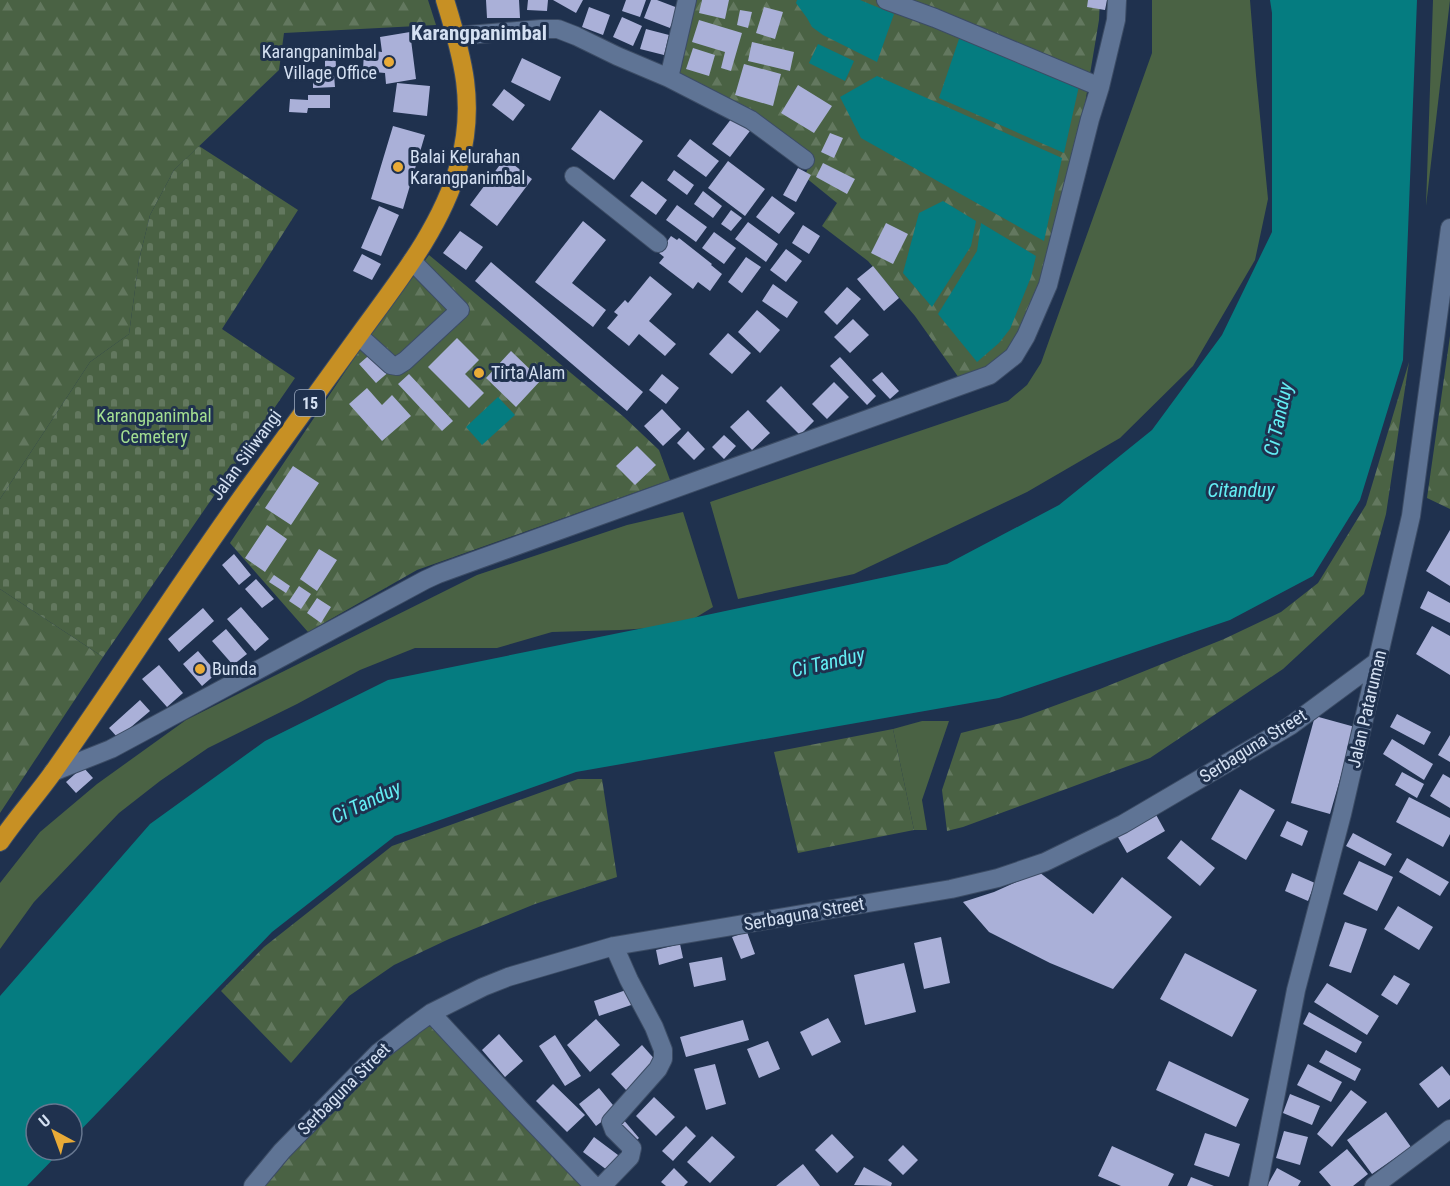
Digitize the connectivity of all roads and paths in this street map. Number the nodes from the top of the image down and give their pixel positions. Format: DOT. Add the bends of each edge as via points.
graph roads {
  1 [pos="445,0"];
  2 [pos="687,0"];
  3 [pos="886,0"];
  4 [pos="1117,0"];
  5 [pos="456,36"];
  6 [pos="669,78"];
  7 [pos="1100,87"];
  8 [pos="805,160"];
  9 [pos="574,176"];
  10 [pos="1450,228"];
  11 [pos="658,243"];
  12 [pos="412,261"];
  13 [pos="359,336"];
  14 [pos="1378,661"];
  15 [pos="53,772"];
  16 [pos="0,842"];
  17 [pos="614,946"];
  18 [pos="431,1013"];
  19 [pos="1450,1129"];
  20 [pos="253,1186"];
  21 [pos="594,1186"];
  22 [pos="602,1186"];
  23 [pos="1258,1186"];
  24 [pos="1374,1186"];
  1 -- 5 [label="highway, Jalan Siliwangi / 15"];
  2 -- 6 [label="street"];
  3 -- 7 [label="street"];
  4 -- 7 [label="street"];
  5 -- 6 [label="street" via="558,29"];
  5 -- 12 [label="highway, Jalan Siliwangi / 15" via="467,92 465,141 444,204"];
  6 -- 8 [label="street" via="751,120"];
  7 -- 15 [label="street" via="1048,285 1014,356 990,375 432,577 111,749"];
  9 -- 11 [label="street"];
  10 -- 14 [label="street, Jalan Pataruman" via="1411,516"];
  12 -- 13 [label="highway, Jalan Siliwangi / 15"];
  12 -- 13 [label="street" via="460,310 397,366"];
  13 -- 15 [label="highway, Jalan Siliwangi / 15" via="231,511"];
  14 -- 17 [label="street, Serbaguna Street" via="1290,726 1123,824 1045,862 951,889"];
  14 -- 23 [label="street, Jalan Pataruman" via="1296,990"];
  15 -- 16 [label="highway, Jalan Siliwangi / 15"];
  17 -- 18 [label="street, Serbaguna Street" via="500,980"];
  17 -- 22 [label="street" via="654,1027 663,1059 611,1122 632,1148 630,1157"];
  18 -- 20 [label="street, Serbaguna Street" via="378,1053"];
  18 -- 21 [label="street"];
  19 -- 24 [label="street"];
}
